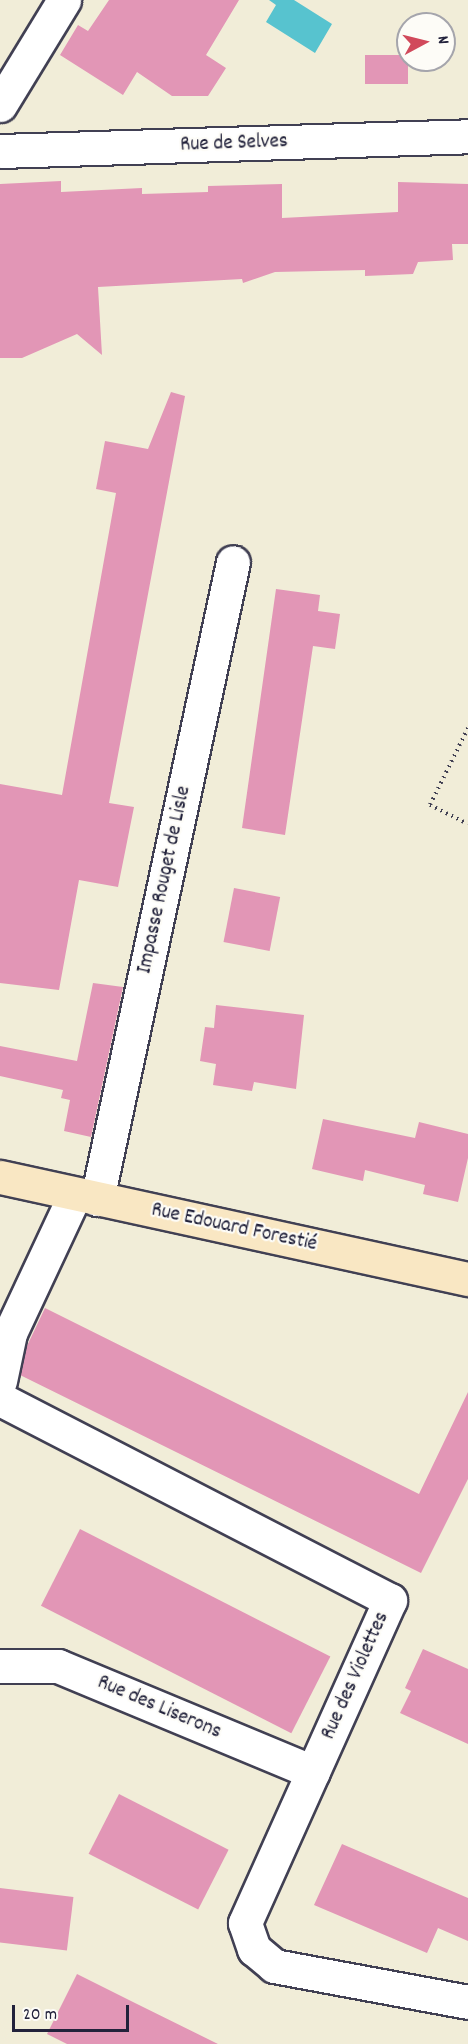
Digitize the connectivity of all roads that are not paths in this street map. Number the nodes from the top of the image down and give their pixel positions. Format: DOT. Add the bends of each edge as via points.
graph roads {
  1 [pos="64,0"];
  2 [pos="0,105"];
  3 [pos="468,136"];
  4 [pos="0,152"];
  5 [pos="233,562"];
  6 [pos="0,1177"];
  7 [pos="86,1196"];
  8 [pos="468,1279"];
  9 [pos="0,1381"];
  10 [pos="0,1399"];
  11 [pos="0,1666"];
  12 [pos="313,1772"];
  13 [pos="468,2002"];
  1 -- 2 [label="street"];
  3 -- 4 [label="street, Rue de Selves"];
  5 -- 7 [label="street, Impasse Rouget de Lisle"];
  6 -- 7 [label="street, Rue Edouard Forestié"];
  7 -- 8 [label="street, Rue Edouard Forestié"];
  7 -- 9 [label="street" via="10,1333"];
  10 -- 12 [label="street, Rue des Violettes" via="390,1600"];
  11 -- 12 [label="street, Rue des Liserons" via="58,1666"];
  12 -- 13 [label="street, Rue des Violettes" via="245,1923 254,1949 274,1966"];
}
